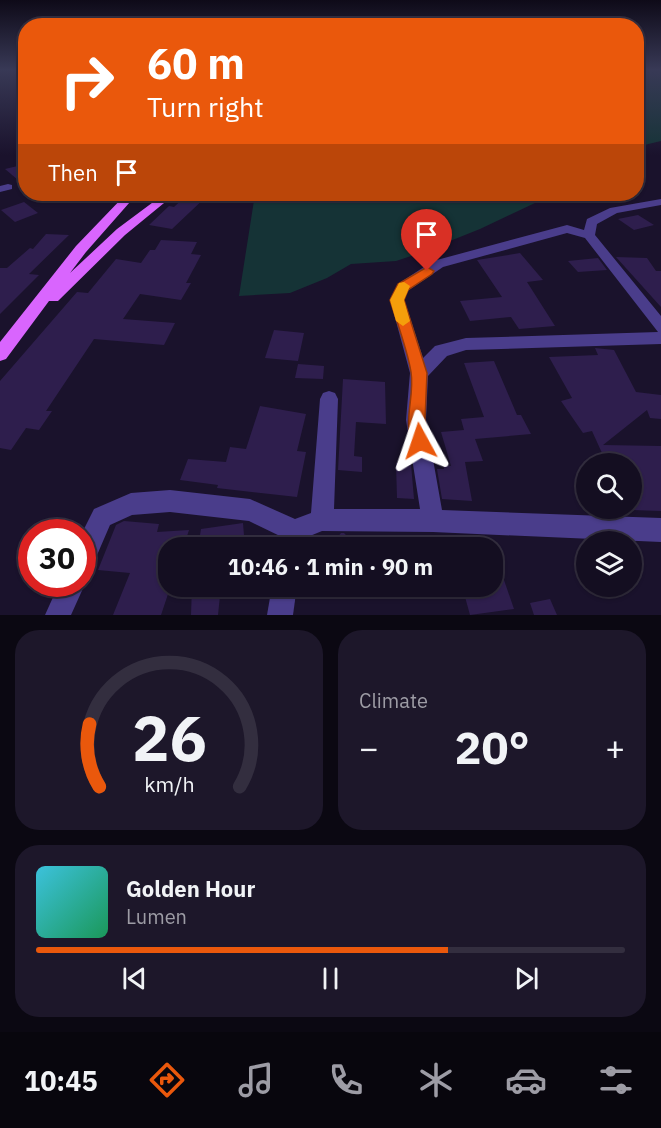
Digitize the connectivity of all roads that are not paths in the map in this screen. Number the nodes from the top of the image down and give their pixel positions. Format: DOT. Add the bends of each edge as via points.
graph roads {
  1 [pos="126,201"];
  2 [pos="161,201"];
  3 [pos="661,202"];
  4 [pos="589,235"];
  5 [pos="27,322"];
  6 [pos="661,327"];
  7 [pos="661,338"];
  8 [pos="0,354"];
  9 [pos="419,373"];
  10 [pos="329,399"];
  11 [pos="322,520"];
  12 [pos="433,521"];
  13 [pos="96,530"];
  14 [pos="661,530"];
  15 [pos="290,537"];
  16 [pos="296,537"];
  17 [pos="66,597"];
  18 [pos="283,597"];
  19 [pos="58,615"];
  20 [pos="280,615"];
  1 -- 5 [label="main road" via="81,249"];
  2 -- 5 [label="main road" via="121,232"];
  3 -- 4 [label="street" via="614,210 591,222"];
  4 -- 6 [label="street"];
  4 -- 9 [label="street" via="567,229 438,264 403,287 397,300"];
  5 -- 8 [label="main road"];
  7 -- 9 [label="street" via="466,344 441,351"];
  9 -- 12 [label="street" via="416,420"];
  10 -- 11 [label="street"];
  11 -- 12 [label="street"];
  11 -- 16 [label="street"];
  12 -- 14 [label="street"];
  13 -- 15 [label="street" via="102,517 131,504 170,501 250,510"];
  17 -- 19 [label="street"];
  18 -- 20 [label="street"];
}
